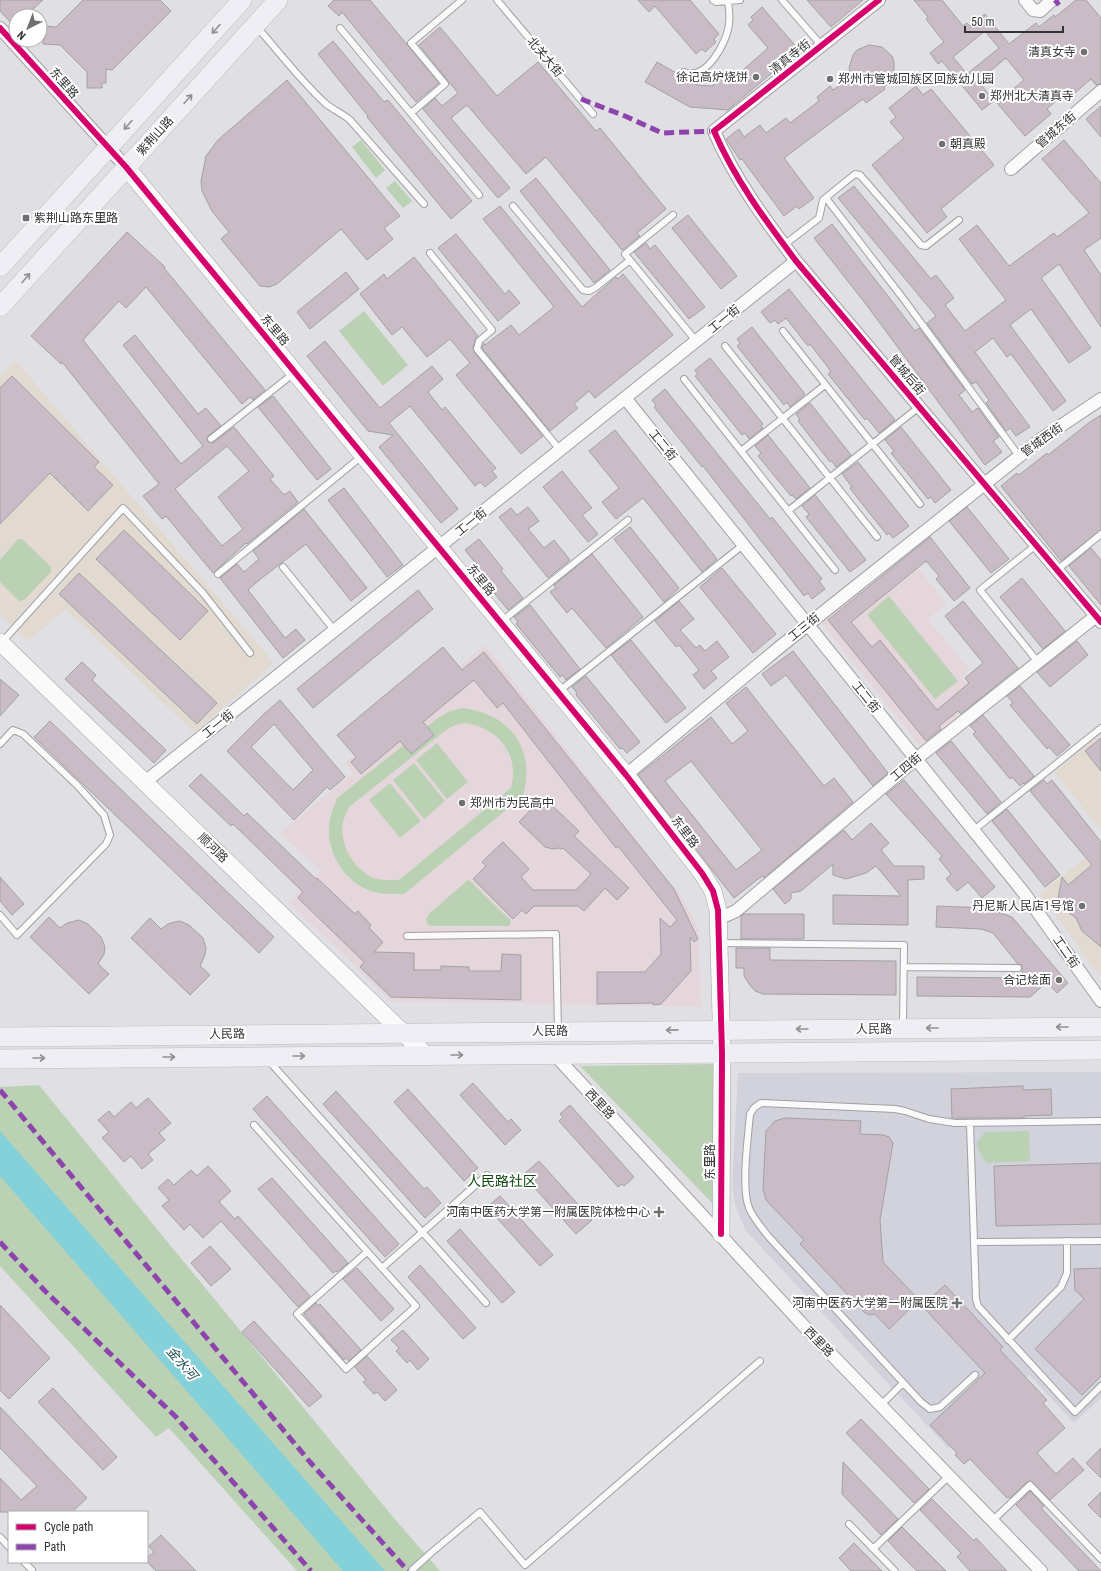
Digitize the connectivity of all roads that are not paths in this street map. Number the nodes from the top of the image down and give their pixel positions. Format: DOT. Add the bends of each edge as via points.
graph roads {
  1 [pos="242,0"];
  2 [pos="278,0"];
  3 [pos="462,0"];
  4 [pos="498,0"];
  5 [pos="713,0"];
  6 [pos="740,0"];
  7 [pos="782,0"];
  8 [pos="879,0"];
  9 [pos="1025,0"];
  10 [pos="1052,0"];
  11 [pos="728,1"];
  12 [pos="255,25"];
  13 [pos="0,28"];
  14 [pos="340,28"];
  15 [pos="822,46"];
  16 [pos="684,72"];
  17 [pos="1101,91"];
  18 [pos="411,113"];
  19 [pos="593,114"];
  20 [pos="714,131"];
  21 [pos="108,147"];
  22 [pos="126,167"];
  23 [pos="1011,169"];
  24 [pos="479,195"];
  25 [pos="826,198"];
  26 [pos="424,204"];
  27 [pos="513,206"];
  28 [pos="673,215"];
  29 [pos="959,220"];
  30 [pos="784,245"];
  31 [pos="430,253"];
  32 [pos="630,260"];
  33 [pos="796,261"];
  34 [pos="0,267"];
  35 [pos="0,308"];
  36 [pos="782,331"];
  37 [pos="696,341"];
  38 [pos="725,346"];
  39 [pos="295,372"];
  40 [pos="684,379"];
  41 [pos="825,385"];
  42 [pos="625,398"];
  43 [pos="1101,398"];
  44 [pos="919,407"];
  45 [pos="783,418"];
  46 [pos="211,439"];
  47 [pos="872,444"];
  48 [pos="560,450"];
  49 [pos="741,451"];
  50 [pos="363,455"];
  51 [pos="1019,456"];
  52 [pos="830,478"];
  53 [pos="984,484"];
  54 [pos="920,504"];
  55 [pos="788,511"];
  56 [pos="628,520"];
  57 [pos="1101,534"];
  58 [pos="877,538"];
  59 [pos="743,545"];
  60 [pos="439,548"];
  61 [pos="1031,549"];
  62 [pos="283,566"];
  63 [pos="836,570"];
  64 [pos="1057,570"];
  65 [pos="218,574"];
  66 [pos="1098,619"];
  67 [pos="501,622"];
  68 [pos="808,624"];
  69 [pos="335,631"];
  70 [pos="0,643"];
  71 [pos="250,653"];
  72 [pos="1038,662"];
  73 [pos="558,692"];
  74 [pos="1101,728"];
  75 [pos="0,744"];
  76 [pos="916,759"];
  77 [pos="626,775"];
  78 [pos="145,782"];
  79 [pos="974,830"];
  80 [pos="0,915"];
  81 [pos="718,919"];
  82 [pos="407,936"];
  83 [pos="719,943"];
  84 [pos="904,967"];
  85 [pos="1018,968"];
  86 [pos="1101,1001"];
  87 [pos="1101,1027"];
  88 [pos="903,1029"];
  89 [pos="721,1030"];
  90 [pos="558,1031"];
  91 [pos="402,1032"];
  92 [pos="0,1037"];
  93 [pos="1101,1050"];
  94 [pos="722,1053"];
  95 [pos="554,1054"];
  96 [pos="426,1055"];
  97 [pos="265,1056"];
  98 [pos="0,1059"];
  99 [pos="1101,1121"];
  100 [pos="970,1124"];
  101 [pos="254,1125"];
  102 [pos="487,1175"];
  103 [pos="422,1233"];
  104 [pos="721,1234"];
  105 [pos="1066,1241"];
  106 [pos="1101,1241"];
  107 [pos="974,1242"];
  108 [pos="367,1252"];
  109 [pos="382,1268"];
  110 [pos="486,1303"];
  111 [pos="1008,1340"];
  112 [pos="760,1361"];
  113 [pos="975,1375"];
  114 [pos="903,1383"];
  115 [pos="1101,1386"];
  116 [pos="881,1406"];
  117 [pos="949,1476"];
  118 [pos="992,1520"];
  119 [pos="849,1524"];
  120 [pos="0,1537"];
  121 [pos="8,1546"];
  122 [pos="874,1549"];
  123 [pos="1101,1558"];
  124 [pos="411,1571"];
  125 [pos="895,1571"];
  126 [pos="1042,1571"];
  1 -- 21 [label="main road, one-way"];
  2 -- 12 [label="main road, 紫荆山路"];
  3 -- 18 [label="lane" via="411,42 445,84"];
  4 -- 19 [label="lane, 北关大街"];
  5 -- 11 [label="lane"];
  6 -- 11 [label="lane"];
  7 -- 15 [label="lane"];
  8 -- 15 [label="street, 清真寺街"];
  9 -- 10 [label="street" via="1033,10 1040,11"];
  11 -- 16 [label="lane" via="729,23 725,41 717,54 696,74"];
  22 -- 12 [label="main road, 紫荆山路, one-way"];
  12 -- 26 [label="lane" via="321,99 350,120"];
  13 -- 21 [label="street, 东里路"];
  14 -- 18 [label="lane"];
  15 -- 20 [label="street, 清真寺街"];
  17 -- 23 [label="street, 管城东街"];
  18 -- 24 [label="lane"];
  20 -- 30 [label="street, 管城后街" via="724,155 761,215"];
  21 -- 22 [label="street, 东里路"];
  21 -- 34 [label="main road"];
  35 -- 22 [label="main road, 紫荆山路, one-way"];
  22 -- 39 [label="street, 东里路"];
  25 -- 29 [label="lane" via="855,174 860,175 921,245 926,246"];
  25 -- 30 [label="lane" via="823,200 819,218"];
  25 -- 51 [label="lane"];
  27 -- 32 [label="lane" via="583,290 595,288"];
  28 -- 32 [label="lane" via="625,254"];
  30 -- 33 [label="street, 管城后街"];
  31 -- 48 [label="lane" via="492,330 479,341 477,349"];
  32 -- 37 [label="lane"];
  33 -- 37 [label="street, 工一街"];
  33 -- 44 [label="street, 管城后街"];
  36 -- 41 [label="lane"];
  37 -- 42 [label="street, 工一街"];
  38 -- 45 [label="lane"];
  39 -- 46 [label="lane"];
  39 -- 50 [label="street, 东里路"];
  40 -- 49 [label="lane"];
  41 -- 45 [label="lane"];
  41 -- 47 [label="lane"];
  42 -- 48 [label="street, 工一街"];
  42 -- 59 [label="street, 工二街"];
  43 -- 51 [label="street, 管城西街"];
  44 -- 47 [label="lane"];
  44 -- 53 [label="street, 管城后街"];
  45 -- 49 [label="lane"];
  45 -- 52 [label="lane"];
  47 -- 52 [label="lane"];
  47 -- 54 [label="lane"];
  48 -- 60 [label="street, 工一街"];
  49 -- 55 [label="lane"];
  50 -- 60 [label="street, 东里路"];
  50 -- 65 [label="lane"];
  51 -- 53 [label="street, 管城西街"];
  52 -- 55 [label="lane"];
  52 -- 58 [label="lane"];
  53 -- 64 [label="street, 管城后街"];
  53 -- 68 [label="street, 工三街"];
  55 -- 63 [label="lane"];
  56 -- 67 [label="lane"];
  57 -- 64 [label="lane"];
  59 -- 68 [label="street, 工二街"];
  59 -- 73 [label="lane"];
  60 -- 67 [label="street, 东里路"];
  60 -- 69 [label="street, 工一街"];
  61 -- 72 [label="lane" via="980,590"];
  62 -- 69 [label="lane"];
  64 -- 66 [label="street, 管城后街"];
  66 -- 72 [label="street, 工四街"];
  67 -- 73 [label="street, 东里路"];
  68 -- 76 [label="street, 工二街"];
  68 -- 77 [label="street, 工三街"];
  69 -- 78 [label="street, 工一街"];
  70 -- 71 [label="lane" via="123,508 203,594"];
  70 -- 78 [label="street, 顺河路"];
  72 -- 76 [label="street, 工四街"];
  73 -- 77 [label="street, 东里路"];
  74 -- 79 [label="lane"];
  75 -- 80 [label="lane" via="13,730 23,734 77,785 104,815 110,835 106,844 17,935"];
  76 -- 79 [label="street, 工二街"];
  76 -- 81 [label="street, 工四街" via="736,910"];
  77 -- 81 [label="street, 东里路" via="713,891"];
  78 -- 91 [label="street, 顺河路"];
  79 -- 86 [label="street, 工二街" via="1024,893"];
  81 -- 83 [label="street, 东里路"];
  82 -- 90 [label="lane" via="556,934"];
  83 -- 84 [label="lane" via="904,945"];
  83 -- 89 [label="street, 东里路"];
  84 -- 85 [label="lane"];
  84 -- 88 [label="lane"];
  87 -- 88 [label="main road, 人民路, one-way"];
  88 -- 89 [label="main road, 人民路, one-way"];
  89 -- 90 [label="main road, 人民路, one-way"];
  89 -- 94 [label="street, 东里路"];
  90 -- 91 [label="main road, 人民路"];
  91 -- 92 [label="main road, 人民路"];
  91 -- 96 [label="street, 顺河路"];
  93 -- 94 [label="main road, 人民路"];
  94 -- 95 [label="main road, 人民路"];
  94 -- 104 [label="street, 东里路"];
  96 -- 95 [label="main road, 人民路, one-way"];
  95 -- 104 [label="street, 西里路"];
  97 -- 96 [label="main road, 人民路, one-way"];
  98 -- 97 [label="main road, 人民路, one-way"];
  97 -- 103 [label="lane"];
  99 -- 100 [label="lane"];
  100 -- 107 [label="lane"];
  100 -- 114 [label="lane" via="929,1119 895,1109 761,1103 750,1114 746,1169 749,1208 768,1236"];
  101 -- 108 [label="lane"];
  102 -- 103 [label="lane"];
  103 -- 109 [label="lane"];
  103 -- 110 [label="lane"];
  104 -- 116 [label="street, 西里路"];
  105 -- 106 [label="lane"];
  105 -- 107 [label="lane"];
  105 -- 111 [label="lane" via="1066,1273 1062,1287"];
  107 -- 111 [label="lane" via="978,1306"];
  108 -- 109 [label="lane"];
  108 -- 109 [label="lane" via="297,1314 346,1369 416,1306"];
  111 -- 115 [label="lane" via="1075,1412"];
  112 -- 124 [label="lane" via="525,1565 480,1512"];
  113 -- 114 [label="lane" via="935,1409 930,1409 921,1402"];
  114 -- 116 [label="lane"];
  116 -- 117 [label="street, 西里路"];
  117 -- 118 [label="street, 西里路"];
  117 -- 122 [label="lane"];
  118 -- 123 [label="lane" via="1030,1485"];
  118 -- 126 [label="street, 西里路"];
  119 -- 122 [label="lane"];
  120 -- 121 [label="lane"];
  122 -- 125 [label="lane"];
}
